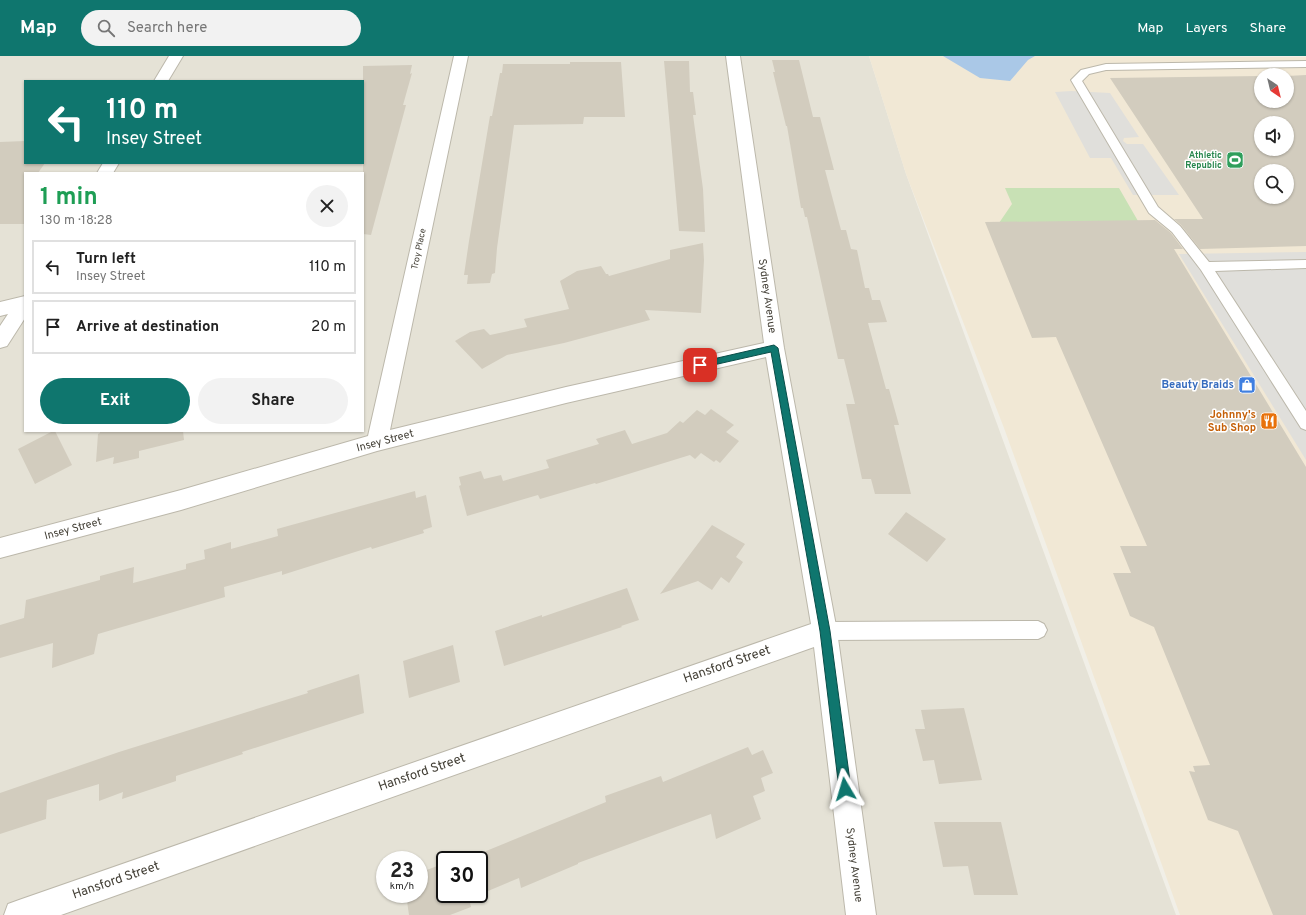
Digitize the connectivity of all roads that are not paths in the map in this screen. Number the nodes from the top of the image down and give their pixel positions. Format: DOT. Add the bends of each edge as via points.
graph roads {
  1 [pos="176,56"];
  2 [pos="461,56"];
  3 [pos="733,56"];
  4 [pos="1306,64"];
  5 [pos="162,80"];
  6 [pos="1306,264"];
  7 [pos="1206,267"];
  8 [pos="24,303"];
  9 [pos="24,305"];
  10 [pos="0,309"];
  11 [pos="0,341"];
  12 [pos="774,348"];
  13 [pos="1306,424"];
  14 [pos="377,442"];
  15 [pos="0,548"];
  16 [pos="1038,630"];
  17 [pos="825,631"];
  18 [pos="19,915"];
  19 [pos="861,915"];
  1 -- 5 [label="street"];
  2 -- 14 [label="street, Troy Place"];
  3 -- 12 [label="street, Sydney Avenue"];
  4 -- 7 [label="lane" via="1106,67 1085,72 1076,80 1153,210 1176,229"];
  6 -- 7 [label="lane"];
  7 -- 13 [label="lane"];
  8 -- 10 [label="street"];
  9 -- 11 [label="street"];
  12 -- 14 [label="street, Insey Street" via="566,395"];
  12 -- 17 [label="street, Sydney Avenue"];
  14 -- 15 [label="street, Insey Street" via="181,500"];
  16 -- 17 [label="lane"];
  17 -- 18 [label="street, Hansford Street"];
  17 -- 19 [label="street, Sydney Avenue"];
}
